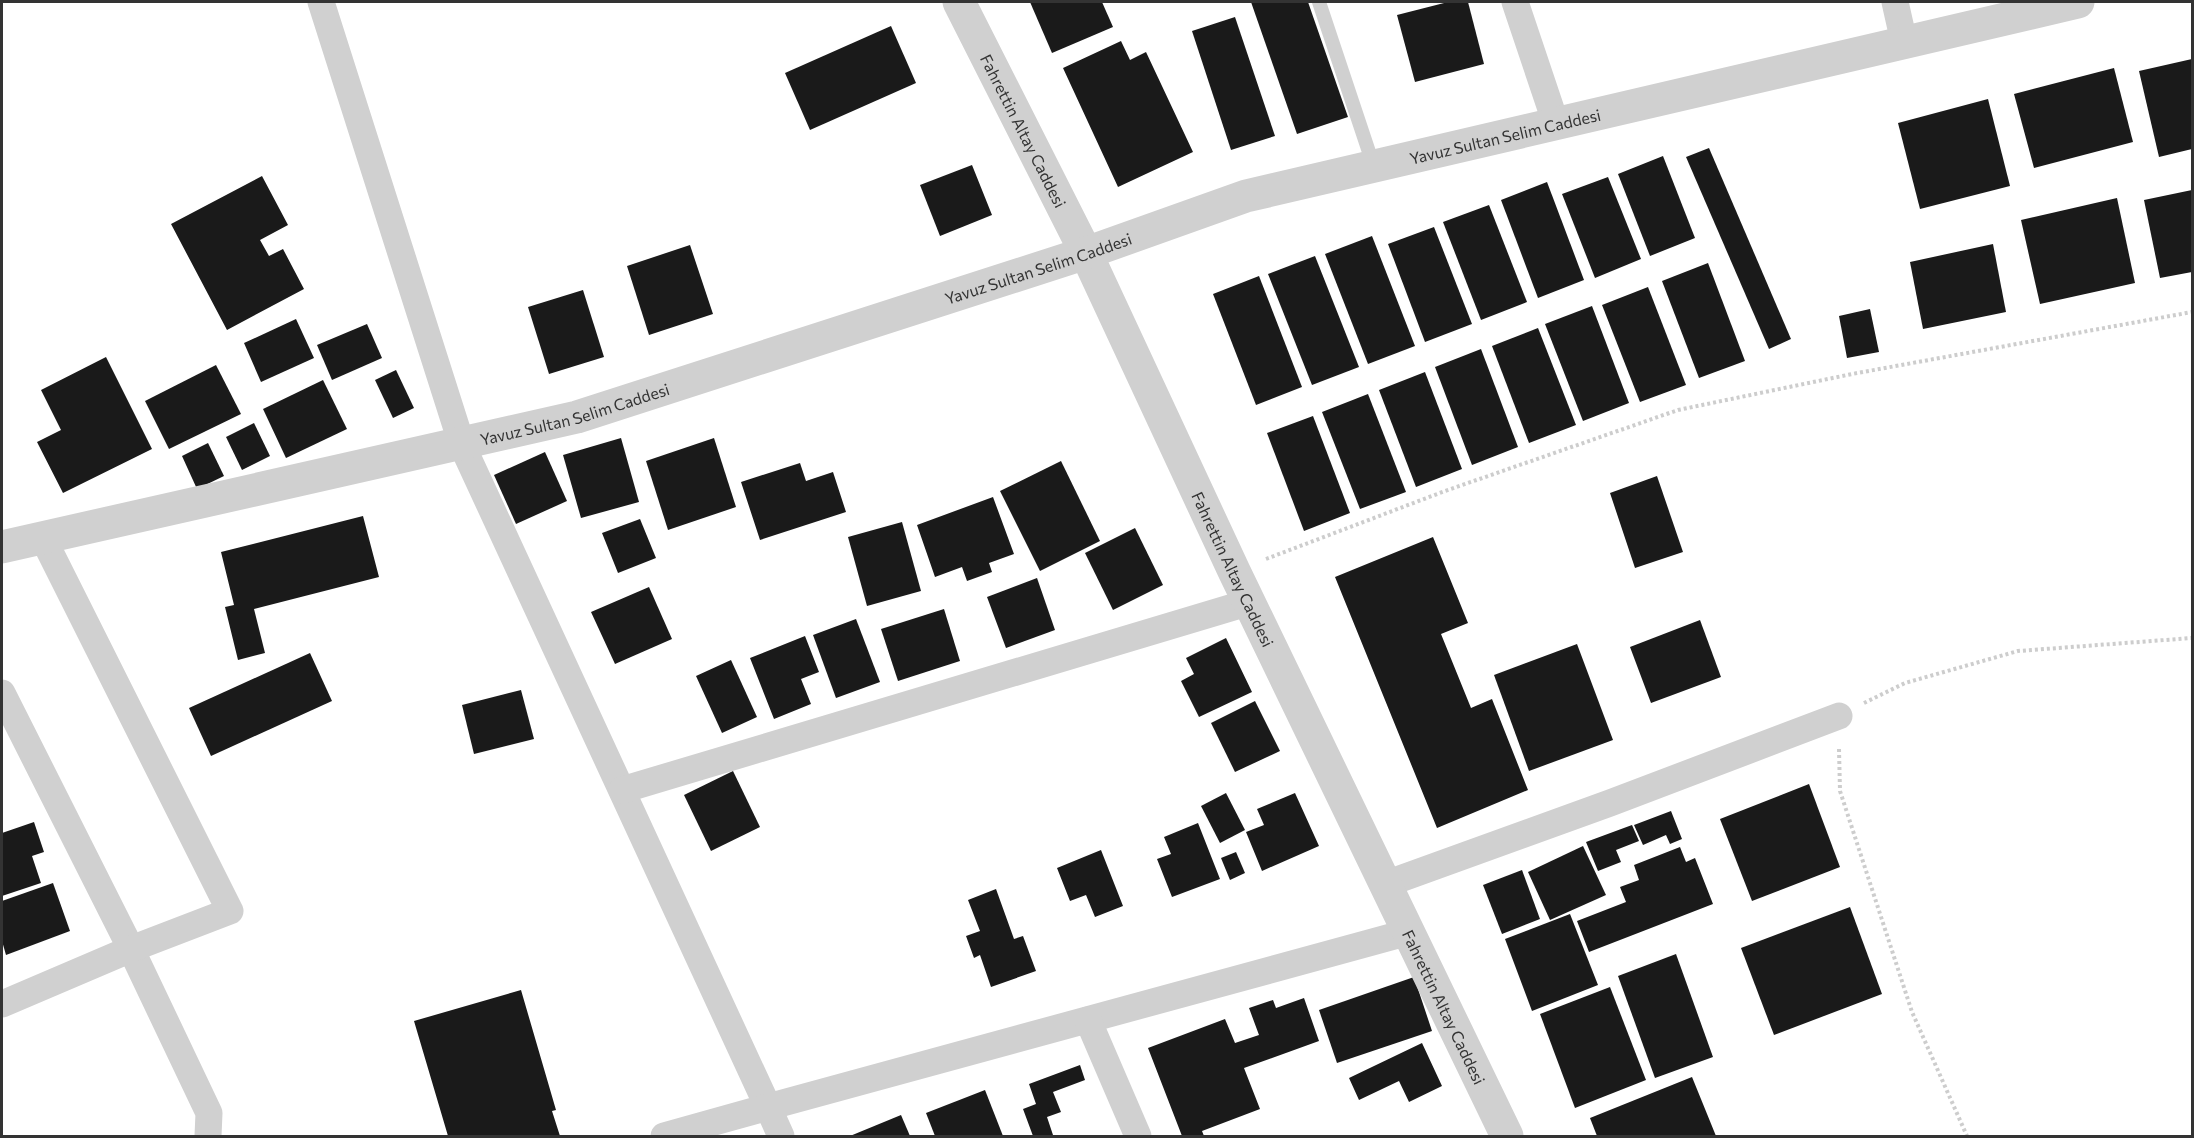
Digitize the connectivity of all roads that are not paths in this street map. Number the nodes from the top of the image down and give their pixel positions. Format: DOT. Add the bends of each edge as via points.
graph roads {
  1 [pos="321,2"];
  2 [pos="959,2"];
  3 [pos="1319,2"];
  4 [pos="1515,2"];
  5 [pos="1895,2"];
  6 [pos="2078,2"];
  7 [pos="1904,42"];
  8 [pos="1556,124"];
  9 [pos="1374,166"];
  10 [pos="1086,252"];
  11 [pos="462,445"];
  12 [pos="43,538"];
  13 [pos="2,547"];
  14 [pos="1250,602"];
  15 [pos="2,693"];
  16 [pos="1839,716"];
  17 [pos="622,790"];
  18 [pos="1386,884"];
  19 [pos="1409,932"];
  20 [pos="131,949"];
  21 [pos="2,1004"];
  22 [pos="1088,1020"];
  23 [pos="768,1107"];
  24 [pos="208,1137"];
  25 [pos="664,1137"];
  26 [pos="782,1137"];
  27 [pos="1138,1137"];
  28 [pos="1508,1137"];
  1 -- 11 [label="street"];
  2 -- 10 [label="street, Fahrettin Altay Caddesi"];
  3 -- 9 [label="lane"];
  4 -- 8 [label="street"];
  5 -- 7 [label="street"];
  6 -- 7 [label="street, Yavuz Sultan Selim Caddesi"];
  7 -- 8 [label="street, Yavuz Sultan Selim Caddesi"];
  8 -- 9 [label="street, Yavuz Sultan Selim Caddesi"];
  9 -- 10 [label="street, Yavuz Sultan Selim Caddesi" via="1246,196"];
  10 -- 11 [label="street, Yavuz Sultan Selim Caddesi" via="577,417"];
  10 -- 14 [label="street, Fahrettin Altay Caddesi"];
  11 -- 12 [label="street, Yavuz Sultan Selim Caddesi"];
  11 -- 17 [label="street"];
  12 -- 13 [label="street, Yavuz Sultan Selim Caddesi"];
  12 -- 20 [label="street" via="230,911"];
  14 -- 17 [label="street"];
  14 -- 18 [label="street, Fahrettin Altay Caddesi"];
  15 -- 20 [label="street"];
  16 -- 18 [label="street"];
  17 -- 23 [label="street"];
  18 -- 19 [label="street, Fahrettin Altay Caddesi"];
  19 -- 22 [label="street"];
  19 -- 28 [label="street, Fahrettin Altay Caddesi"];
  20 -- 21 [label="street"];
  20 -- 24 [label="street" via="209,1113"];
  22 -- 23 [label="street"];
  22 -- 27 [label="street"];
  23 -- 25 [label="street"];
  23 -- 26 [label="street"];
}
